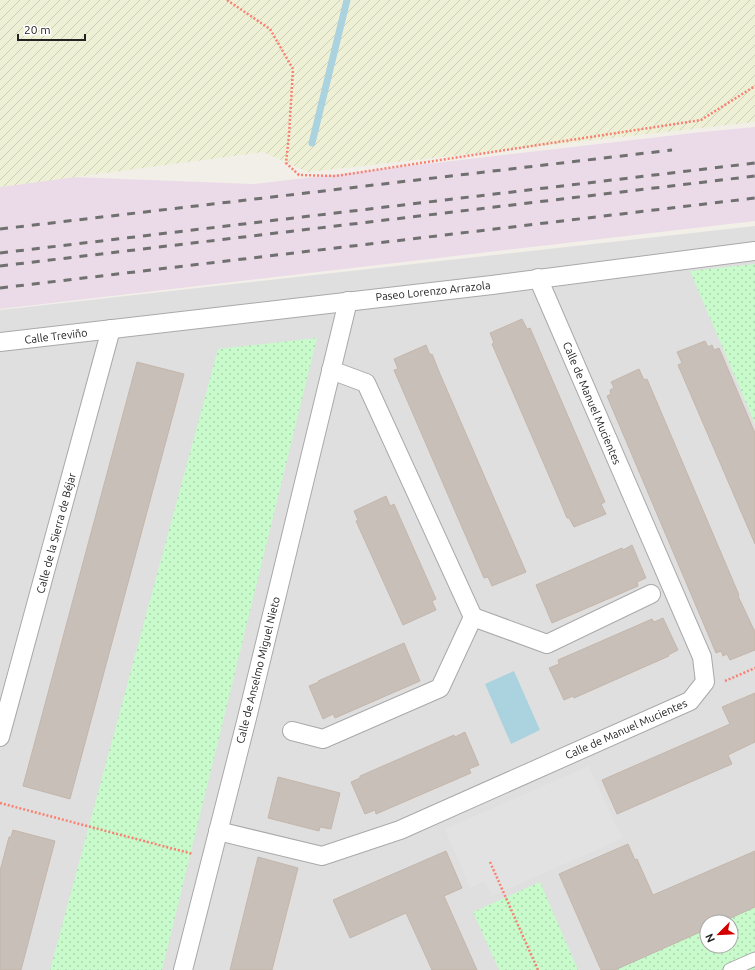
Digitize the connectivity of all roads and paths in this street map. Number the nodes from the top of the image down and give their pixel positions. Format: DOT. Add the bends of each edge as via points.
graph roads {
  1 [pos="227,0"];
  2 [pos="755,86"];
  3 [pos="755,252"];
  4 [pos="538,278"];
  5 [pos="348,301"];
  6 [pos="111,329"];
  7 [pos="0,342"];
  8 [pos="331,370"];
  9 [pos="651,594"];
  10 [pos="473,617"];
  11 [pos="755,668"];
  12 [pos="705,682"];
  13 [pos="292,731"];
  14 [pos="0,736"];
  15 [pos="0,803"];
  16 [pos="218,831"];
  17 [pos="211,858"];
  18 [pos="490,862"];
  19 [pos="755,959"];
  20 [pos="183,970"];
  21 [pos="538,970"];
  22 [pos="730,970"];
  1 -- 2 [label="path" via="270,29 293,69 286,163 299,175 336,176 701,120"];
  3 -- 4 [label="street, Paseo Lorenzo Arrazola"];
  4 -- 5 [label="street, Paseo Lorenzo Arrazola"];
  4 -- 12 [label="street, Calle de Manuel Mucientes" via="702,657"];
  5 -- 6 [label="street, Paseo Lorenzo Arrazola"];
  5 -- 8 [label="street, Calle de Anselmo Miguel Nieto"];
  6 -- 7 [label="street, Calle Treviño"];
  6 -- 14 [label="street, Calle de la Sierra de Béjar"];
  8 -- 10 [label="street" via="366,384"];
  8 -- 16 [label="street, Calle de Anselmo Miguel Nieto"];
  9 -- 10 [label="street" via="547,644"];
  10 -- 13 [label="street" via="440,688 323,739"];
  11 -- 12 [label="path" via="724,681"];
  12 -- 16 [label="street, Calle de Manuel Mucientes" via="690,701 400,830 322,856"];
  15 -- 17 [label="path"];
  16 -- 17 [label="street, Calle de Anselmo Miguel Nieto"];
  17 -- 20 [label="street, Calle de Anselmo Miguel Nieto"];
  18 -- 21 [label="path"];
  19 -- 22 [label="street"];
}
